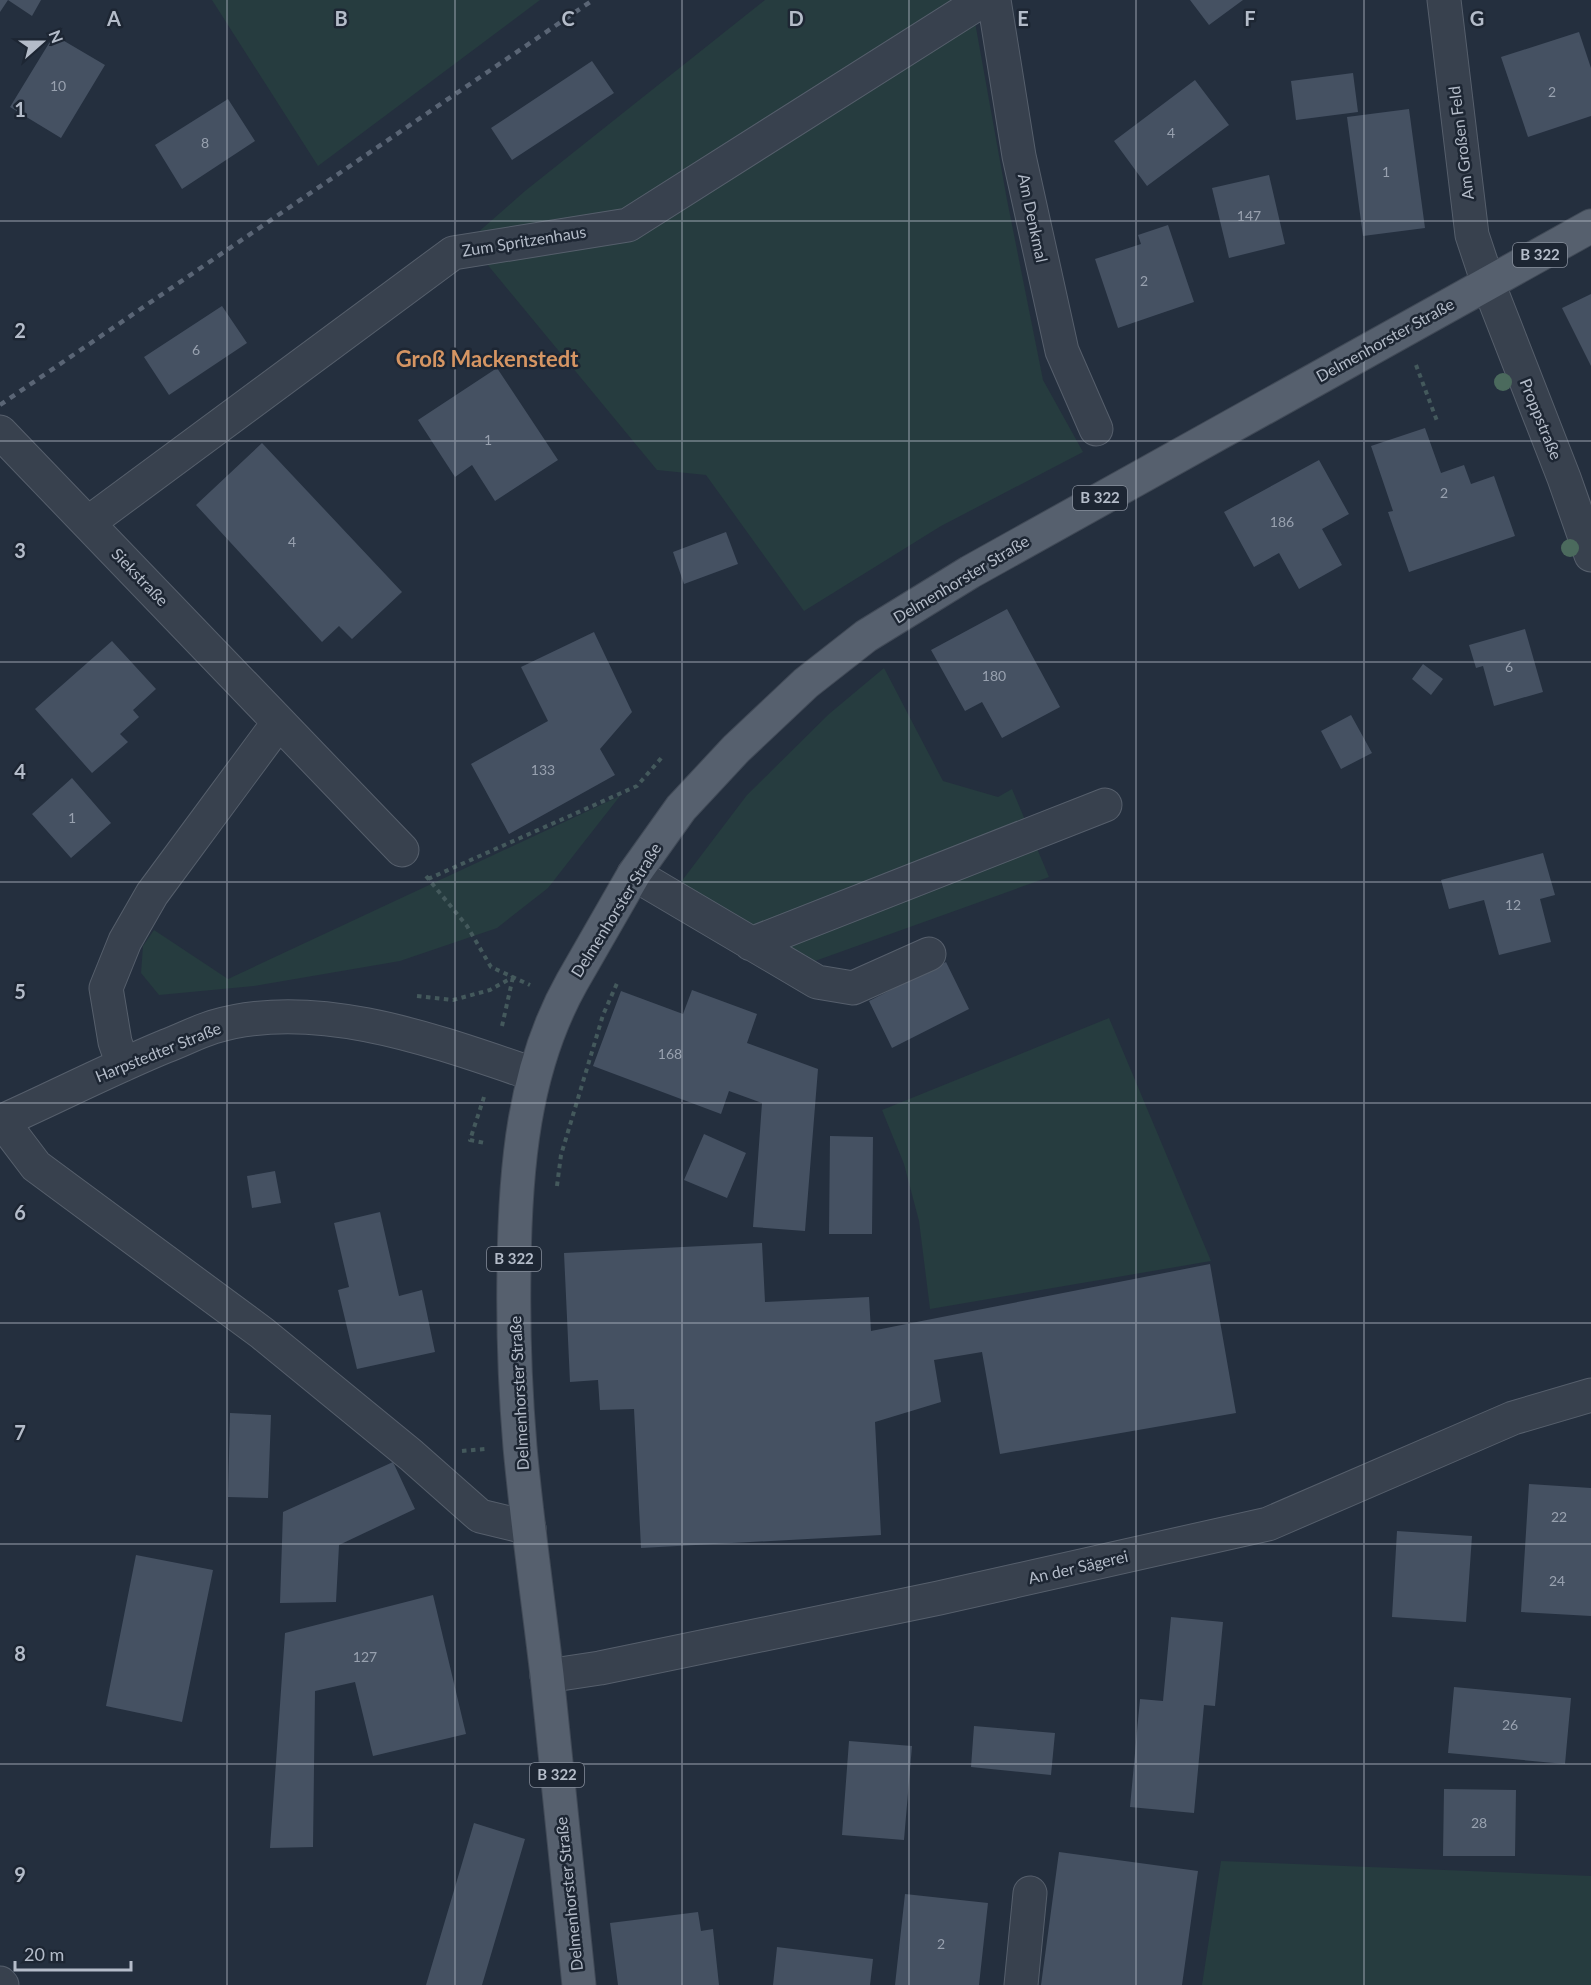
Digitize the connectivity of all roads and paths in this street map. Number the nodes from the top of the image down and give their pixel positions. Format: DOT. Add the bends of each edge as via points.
graph roads {
  1 [pos="983,0"];
  2 [pos="994,0"];
  3 [pos="1444,0"];
  4 [pos="1591,226"];
  5 [pos="1488,283"];
  6 [pos="1404,330"];
  7 [pos="1437,421"];
  8 [pos="1096,429"];
  9 [pos="0,432"];
  10 [pos="88,523"];
  11 [pos="1591,555"];
  12 [pos="279,722"];
  13 [pos="664,755"];
  14 [pos="1105,805"];
  15 [pos="402,850"];
  16 [pos="634,874"];
  17 [pos="428,879"];
  18 [pos="751,944"];
  19 [pos="929,954"];
  20 [pos="603,1015"];
  21 [pos="495,1061"];
  22 [pos="123,1065"];
  23 [pos="533,1074"];
  24 [pos="1,1121"];
  25 [pos="557,1190"];
  26 [pos="1591,1395"];
  27 [pos="529,1528"];
  28 [pos="547,1676"];
  29 [pos="1030,1893"];
  30 [pos="579,1985"];
  31 [pos="1021,1985"];
  1 -- 10 [label="street, Zum Spritzenhaus" via="628,225 453,253"];
  2 -- 8 [label="street, Am Denkmal" via="1019,156 1062,351"];
  3 -- 5 [label="street, Am Großen Feld" via="1472,235"];
  4 -- 5 [label="main road, Delmenhorster Straße / B 322"];
  5 -- 6 [label="main road, Delmenhorster Straße / B 322"];
  5 -- 11 [label="street, Proppstraße"];
  6 -- 7 [label="path"];
  6 -- 16 [label="main road, Delmenhorster Straße / B 322" via="980,566 866,636 806,683 736,749 681,808"];
  9 -- 10 [label="street, Siekstraße"];
  10 -- 12 [label="street, Siekstraße"];
  12 -- 15 [label="street, Siekstraße"];
  12 -- 22 [label="street" via="152,894 125,941 106,988"];
  13 -- 17 [label="path" via="637,786"];
  14 -- 18 [label="street"];
  15 -- 17 [label="path"];
  16 -- 18 [label="street"];
  16 -- 23 [label="main road, Delmenhorster Straße / B 322" via="562,999"];
  17 -- 21 [label="path" via="467,926 491,967 513,977"];
  18 -- 19 [label="street" via="817,982 853,988"];
  20 -- 25 [label="path" via="561,1155"];
  21 -- 22 [label="street, Harpstedter Straße" via="420,1038 345,1021 309,1018 245,1020 212,1027"];
  21 -- 23 [label="street, Harpstedter Straße"];
  22 -- 24 [label="street, Harpstedter Straße"];
  23 -- 27 [label="main road, Delmenhorster Straße / B 322" via="519,1159 514,1246 515,1374"];
  24 -- 27 [label="street" via="36,1166 262,1333 480,1516"];
  26 -- 28 [label="street, An der Sägerei" via="1513,1418 1268,1524 939,1598"];
  27 -- 28 [label="main road, Delmenhorster Straße / B 322"];
  28 -- 30 [label="main road, Delmenhorster Straße / B 322"];
  29 -- 31 [label="street"];
}
